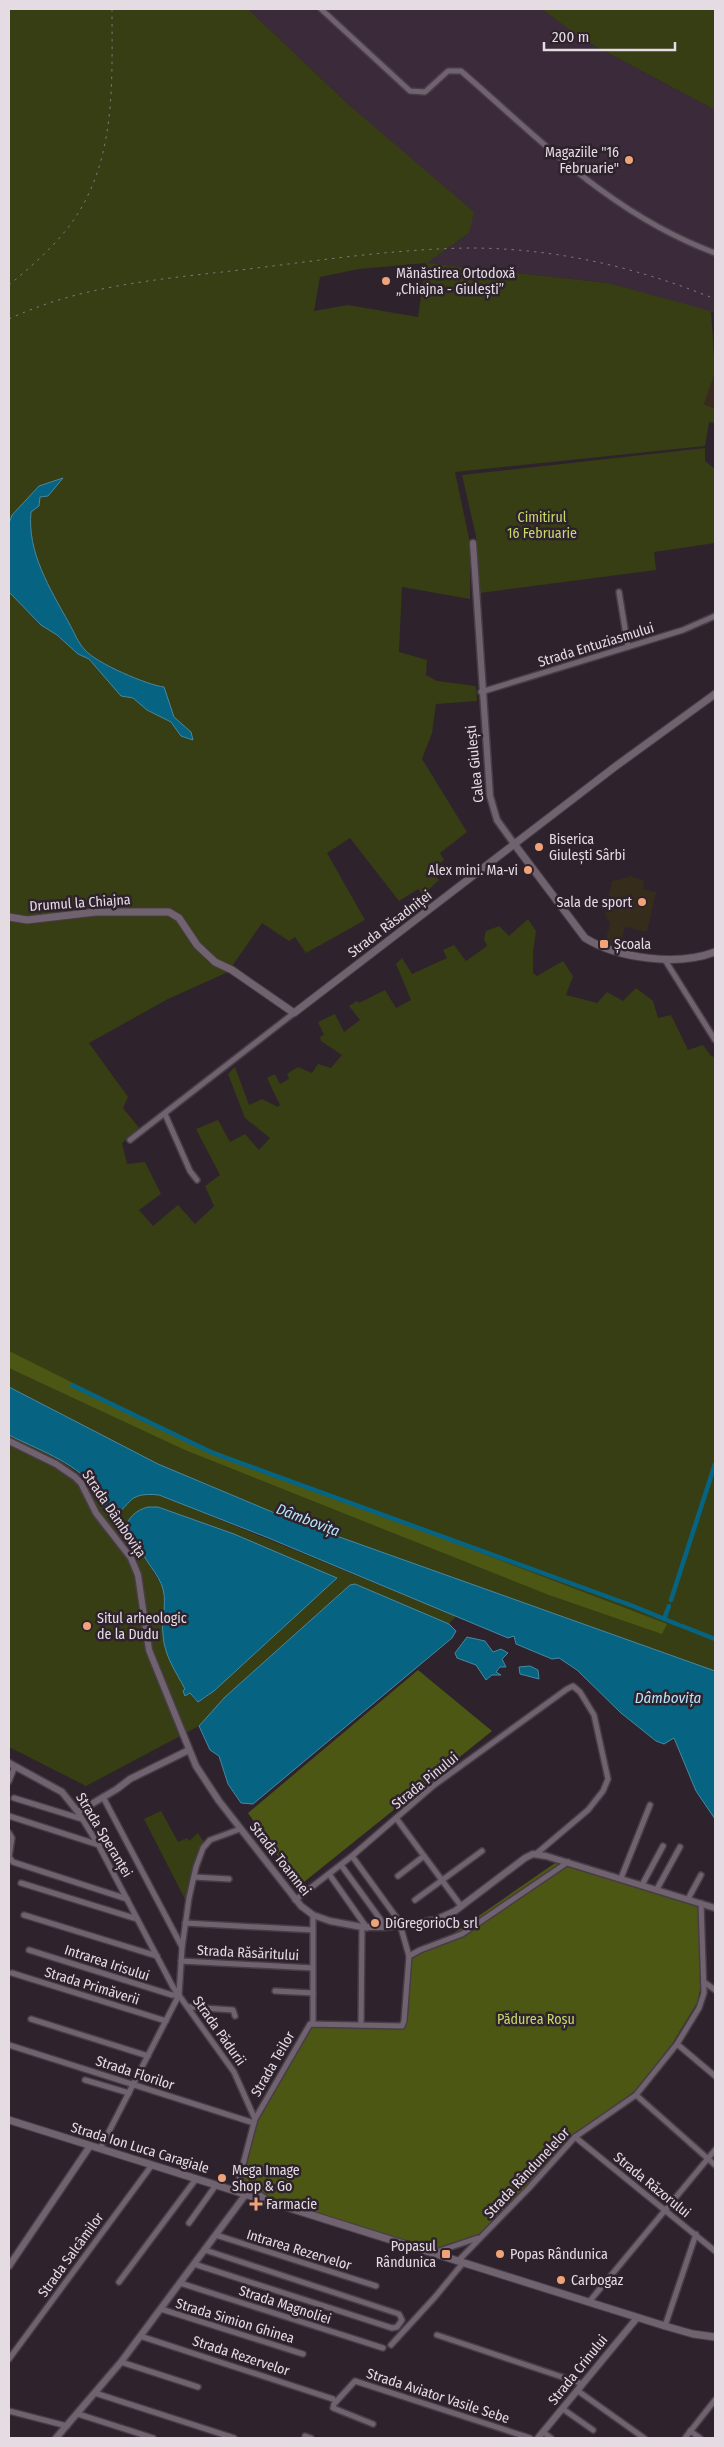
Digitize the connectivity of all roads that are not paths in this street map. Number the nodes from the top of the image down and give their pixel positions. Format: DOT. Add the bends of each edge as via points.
graph roads {
  1 [pos="321,9"];
  2 [pos="715,253"];
  3 [pos="473,543"];
  4 [pos="619,592"];
  5 [pos="715,616"];
  6 [pos="628,647"];
  7 [pos="481,692"];
  8 [pos="715,694"];
  9 [pos="516,845"];
  10 [pos="9,916"];
  11 [pos="715,952"];
  12 [pos="665,960"];
  13 [pos="294,1013"];
  14 [pos="715,1040"];
  15 [pos="165,1114"];
  16 [pos="130,1140"];
  17 [pos="197,1180"];
  18 [pos="9,1441"];
  19 [pos="189,1750"];
  20 [pos="12,1765"];
  21 [pos="9,1781"];
  22 [pos="104,1797"];
  23 [pos="14,1798"];
  24 [pos="650,1805"];
  25 [pos="78,1812"];
  26 [pos="9,1816"];
  27 [pos="396,1818"];
  28 [pos="82,1819"];
  29 [pos="240,1829"];
  30 [pos="9,1833"];
  31 [pos="99,1846"];
  32 [pos="663,1846"];
  33 [pos="680,1847"];
  34 [pos="482,1851"];
  35 [pos="536,1854"];
  36 [pos="352,1856"];
  37 [pos="424,1856"];
  38 [pos="9,1857"];
  39 [pos="568,1862"];
  40 [pos="341,1865"];
  41 [pos="329,1874"];
  42 [pos="701,1875"];
  43 [pos="398,1876"];
  44 [pos="194,1877"];
  45 [pos="621,1878"];
  46 [pos="229,1879"];
  47 [pos="442,1880"];
  48 [pos="21,1883"];
  49 [pos="642,1885"];
  50 [pos="657,1889"];
  51 [pos="128,1899"];
  52 [pos="688,1899"];
  53 [pos="295,1900"];
  54 [pos="415,1900"];
  55 [pos="702,1903"];
  56 [pos="461,1906"];
  57 [pos="715,1908"];
  58 [pos="24,1915"];
  59 [pos="314,1915"];
  60 [pos="137,1919"];
  61 [pos="185,1924"];
  62 [pos="401,1925"];
  63 [pos="365,1927"];
  64 [pos="386,1927"];
  65 [pos="313,1930"];
  66 [pos="182,1948"];
  67 [pos="29,1950"];
  68 [pos="157,1956"];
  69 [pos="409,1956"];
  70 [pos="181,1961"];
  71 [pos="313,1968"];
  72 [pos="12,1973"];
  73 [pos="704,1982"];
  74 [pos="715,1990"];
  75 [pos="275,1991"];
  76 [pos="313,1993"];
  77 [pos="179,1995"];
  78 [pos="189,2007"];
  79 [pos="236,2016"];
  80 [pos="31,2018"];
  81 [pos="166,2021"];
  82 [pos="313,2023"];
  83 [pos="361,2025"];
  84 [pos="677,2044"];
  85 [pos="9,2045"];
  86 [pos="148,2056"];
  87 [pos="715,2076"];
  88 [pos="85,2080"];
  89 [pos="134,2084"];
  90 [pos="129,2093"];
  91 [pos="636,2095"];
  92 [pos="9,2120"];
  93 [pos="254,2121"];
  94 [pos="575,2137"];
  95 [pos="90,2146"];
  96 [pos="100,2149"];
  97 [pos="715,2150"];
  98 [pos="708,2159"];
  99 [pos="152,2165"];
  100 [pos="715,2165"];
  101 [pos="196,2179"];
  102 [pos="239,2181"];
  103 [pos="216,2185"];
  104 [pos="236,2191"];
  105 [pos="246,2194"];
  106 [pos="272,2202"];
  107 [pos="666,2210"];
  108 [pos="189,2223"];
  109 [pos="696,2234"];
  110 [pos="216,2235"];
  111 [pos="483,2236"];
  112 [pos="204,2250"];
  113 [pos="715,2251"];
  114 [pos="432,2253"];
  115 [pos="460,2262"];
  116 [pos="194,2264"];
  117 [pos="9,2266"];
  118 [pos="119,2282"];
  119 [pos="180,2283"];
  120 [pos="376,2286"];
  121 [pos="589,2302"];
  122 [pos="161,2309"];
  123 [pos="637,2318"];
  124 [pos="665,2326"];
  125 [pos="437,2335"];
  126 [pos="140,2336"];
  127 [pos="715,2337"];
  128 [pos="391,2344"];
  129 [pos="383,2348"];
  130 [pos="303,2354"];
  131 [pos="9,2359"];
  132 [pos="121,2362"];
  133 [pos="583,2384"];
  134 [pos="198,2387"];
  135 [pos="578,2391"];
  136 [pos="95,2394"];
  137 [pos="333,2399"];
  138 [pos="715,2400"];
  139 [pos="563,2409"];
  140 [pos="9,2411"];
  141 [pos="78,2414"];
  142 [pos="373,2424"];
  143 [pos="67,2426"];
  144 [pos="593,2430"];
  145 [pos="690,2431"];
  146 [pos="543,2432"];
  147 [pos="305,2436"];
  148 [pos="56,2438"];
  149 [pos="153,2438"];
  150 [pos="234,2438"];
  151 [pos="311,2438"];
  152 [pos="530,2438"];
  153 [pos="538,2438"];
  154 [pos="551,2438"];
  155 [pos="644,2438"];
  156 [pos="685,2438"];
  157 [pos="700,2438"];
  1 -- 2 [label="street" via="410,91 425,92 448,70 461,71 600,192 678,239"];
  3 -- 7 [label="street, Calea Giulești"];
  4 -- 6 [label="street"];
  5 -- 6 [label="street, Strada Entuziasmului"];
  6 -- 7 [label="street, Strada Entuziasmului"];
  7 -- 9 [label="street, Calea Giulești" via="491,805 497,820"];
  8 -- 9 [label="main road, Strada Răsadniței"];
  9 -- 12 [label="main road, Calea Giulești" via="585,938 638,956"];
  9 -- 13 [label="main road, Strada Răsadniței"];
  10 -- 13 [label="main road, Drumul la Chiajna" via="37,919 96,912 169,912 179,918 197,945 215,962"];
  11 -- 12 [label="main road, Calea Giulești"];
  12 -- 14 [label="street"];
  13 -- 15 [label="street, Strada Răsadniței"];
  15 -- 16 [label="street, Strada Răsadniței"];
  15 -- 17 [label="street"];
  18 -- 19 [label="street, Strada Dâmbovița" via="75,1477 96,1513 131,1558 140,1589 146,1640"];
  19 -- 22 [label="street" via="130,1779"];
  19 -- 29 [label="street, Strada Toamnei" via="205,1781"];
  20 -- 21 [label="street"];
  20 -- 25 [label="street, Strada Speranței" via="62,1792"];
  22 -- 25 [label="street"];
  22 -- 66 [label="street"];
  23 -- 28 [label="street"];
  24 -- 45 [label="street"];
  25 -- 28 [label="street, Strada Speranței"];
  26 -- 31 [label="street"];
  27 -- 35 [label="street, Strada Pinului" via="454,1770 573,1686 594,1715 608,1779 604,1791 588,1810"];
  27 -- 36 [label="street, Strada Pinului"];
  27 -- 37 [label="street"];
  28 -- 31 [label="street, Strada Speranței"];
  29 -- 44 [label="street, Strada Pădurii" via="208,1842"];
  29 -- 53 [label="street, Strada Toamnei"];
  30 -- 38 [label="street" via="12,1838"];
  31 -- 51 [label="street, Strada Speranței"];
  32 -- 49 [label="street"];
  33 -- 50 [label="street"];
  34 -- 47 [label="street"];
  35 -- 39 [label="street"];
  35 -- 56 [label="street" via="525,1858"];
  36 -- 40 [label="street, Strada Pinului"];
  36 -- 62 [label="street"];
  37 -- 43 [label="street"];
  37 -- 47 [label="street"];
  38 -- 51 [label="street" via="13,1862"];
  39 -- 45 [label="street"];
  39 -- 69 [label="street" via="462,1934"];
  40 -- 41 [label="street, Strada Pinului"];
  40 -- 64 [label="street"];
  41 -- 53 [label="street, Strada Pinului"];
  41 -- 63 [label="street"];
  42 -- 52 [label="street"];
  44 -- 46 [label="street"];
  44 -- 61 [label="street, Strada Pădurii"];
  45 -- 49 [label="street"];
  47 -- 54 [label="street"];
  47 -- 56 [label="street"];
  48 -- 60 [label="street"];
  49 -- 50 [label="street"];
  50 -- 52 [label="street"];
  51 -- 60 [label="street, Strada Speranței"];
  52 -- 55 [label="street"];
  53 -- 59 [label="street, Strada Toamnei"];
  55 -- 57 [label="street"];
  55 -- 73 [label="street, Strada Rândunelelor"];
  56 -- 62 [label="street, Strada Toamnei" via="447,1916"];
  58 -- 68 [label="street"];
  59 -- 63 [label="street, Strada Toamnei"];
  59 -- 65 [label="street"];
  60 -- 68 [label="street, Strada Speranței"];
  61 -- 65 [label="street"];
  61 -- 66 [label="street, Strada Pădurii"];
  62 -- 64 [label="street, Strada Toamnei"];
  62 -- 69 [label="street"];
  63 -- 64 [label="street, Strada Toamnei"];
  63 -- 83 [label="street"];
  65 -- 71 [label="street"];
  66 -- 70 [label="street, Strada Pădurii"];
  67 -- 77 [label="street, Intrarea Irisului"];
  68 -- 77 [label="street, Strada Speranței"];
  69 -- 83 [label="street, Strada Teilor" via="404,2024"];
  70 -- 71 [label="street, Strada Răsăritului"];
  70 -- 77 [label="street, Strada Pădurii"];
  71 -- 76 [label="street"];
  72 -- 81 [label="street, Strada Primăverii"];
  73 -- 74 [label="street"];
  73 -- 84 [label="street, Strada Rândunelelor" via="701,2003"];
  75 -- 76 [label="street"];
  76 -- 82 [label="street"];
  77 -- 78 [label="street, Strada Pădurii"];
  77 -- 81 [label="street"];
  78 -- 79 [label="street" via="233,2010"];
  78 -- 93 [label="street, Strada Pădurii" via="234,2072"];
  80 -- 86 [label="street"];
  81 -- 86 [label="street"];
  82 -- 83 [label="street, Strada Teilor"];
  82 -- 93 [label="street, Strada Teilor" via="308,2026"];
  84 -- 87 [label="street"];
  84 -- 91 [label="street, Strada Rândunelelor"];
  85 -- 89 [label="street, Strada Florilor"];
  86 -- 89 [label="street"];
  88 -- 90 [label="street"];
  89 -- 90 [label="street"];
  89 -- 93 [label="street, Strada Florilor"];
  90 -- 96 [label="street"];
  91 -- 94 [label="street, Strada Rândunelelor"];
  91 -- 98 [label="street"];
  92 -- 95 [label="main road, Strada Ion Luca Caragiale"];
  93 -- 102 [label="street, Strada Teilor"];
  94 -- 107 [label="street, Strada Răzorului"];
  94 -- 111 [label="street, Strada Rândunelelor"];
  95 -- 96 [label="main road, Strada Ion Luca Caragiale"];
  95 -- 117 [label="street"];
  96 -- 99 [label="main road, Strada Ion Luca Caragiale"];
  97 -- 98 [label="street"];
  98 -- 100 [label="street"];
  98 -- 107 [label="street"];
  99 -- 101 [label="main road, Strada Ion Luca Caragiale"];
  99 -- 131 [label="street, Strada Salcâmilor"];
  101 -- 103 [label="main road, Strada Ion Luca Caragiale"];
  101 -- 118 [label="street"];
  102 -- 104 [label="street, Strada Teilor"];
  102 -- 106 [label="street"];
  103 -- 104 [label="main road, Strada Ion Luca Caragiale"];
  103 -- 108 [label="street"];
  104 -- 105 [label="main road, Strada Ion Luca Caragiale"];
  105 -- 106 [label="main road, Strada Ion Luca Caragiale"];
  105 -- 110 [label="street"];
  106 -- 114 [label="main road, Strada Ion Luca Caragiale"];
  107 -- 109 [label="street, Strada Răzorului"];
  107 -- 121 [label="street"];
  109 -- 113 [label="street, Strada Răzorului"];
  109 -- 124 [label="street"];
  110 -- 112 [label="street"];
  110 -- 120 [label="street, Intrarea Rezervelor"];
  111 -- 114 [label="street, Strada Rândunelelor"];
  111 -- 115 [label="street, Strada Rândunelelor"];
  112 -- 116 [label="street"];
  112 -- 116 [label="street" via="399,2314 402,2320 392,2328"];
  114 -- 115 [label="main road, Strada Ion Luca Caragiale"];
  115 -- 121 [label="main road, Strada Ion Luca Caragiale"];
  115 -- 128 [label="street, Strada Rândunelelor" via="435,2298"];
  116 -- 119 [label="street"];
  119 -- 122 [label="street"];
  119 -- 129 [label="street, Strada Magnoliei"];
  121 -- 123 [label="main road, Strada Ion Luca Caragiale"];
  122 -- 126 [label="street"];
  122 -- 130 [label="street, Strada Simion Ghinea"];
  123 -- 124 [label="main road, Strada Ion Luca Caragiale"];
  123 -- 133 [label="street, Strada Crinului"];
  124 -- 127 [label="main road, Strada Ion Luca Caragiale"];
  125 -- 133 [label="street"];
  126 -- 132 [label="street"];
  126 -- 137 [label="street, Strada Rezervelor"];
  132 -- 134 [label="street"];
  132 -- 136 [label="street"];
  133 -- 135 [label="street, Strada Crinului"];
  135 -- 139 [label="street, Strada Crinului"];
  135 -- 155 [label="street"];
  136 -- 141 [label="street"];
  136 -- 150 [label="street"];
  138 -- 145 [label="street"];
  139 -- 144 [label="street"];
  139 -- 146 [label="street, Strada Crinului"];
  140 -- 143 [label="street"];
  141 -- 143 [label="street"];
  141 -- 149 [label="street"];
  142 -- 152 [label="street, Strada Aviator Vasile Sebe" via="333,2408 355,2381"];
  143 -- 148 [label="street"];
  145 -- 156 [label="street"];
  145 -- 157 [label="street"];
  146 -- 153 [label="street, Strada Crinului"];
  146 -- 154 [label="street"];
  147 -- 151 [label="street"];
}
